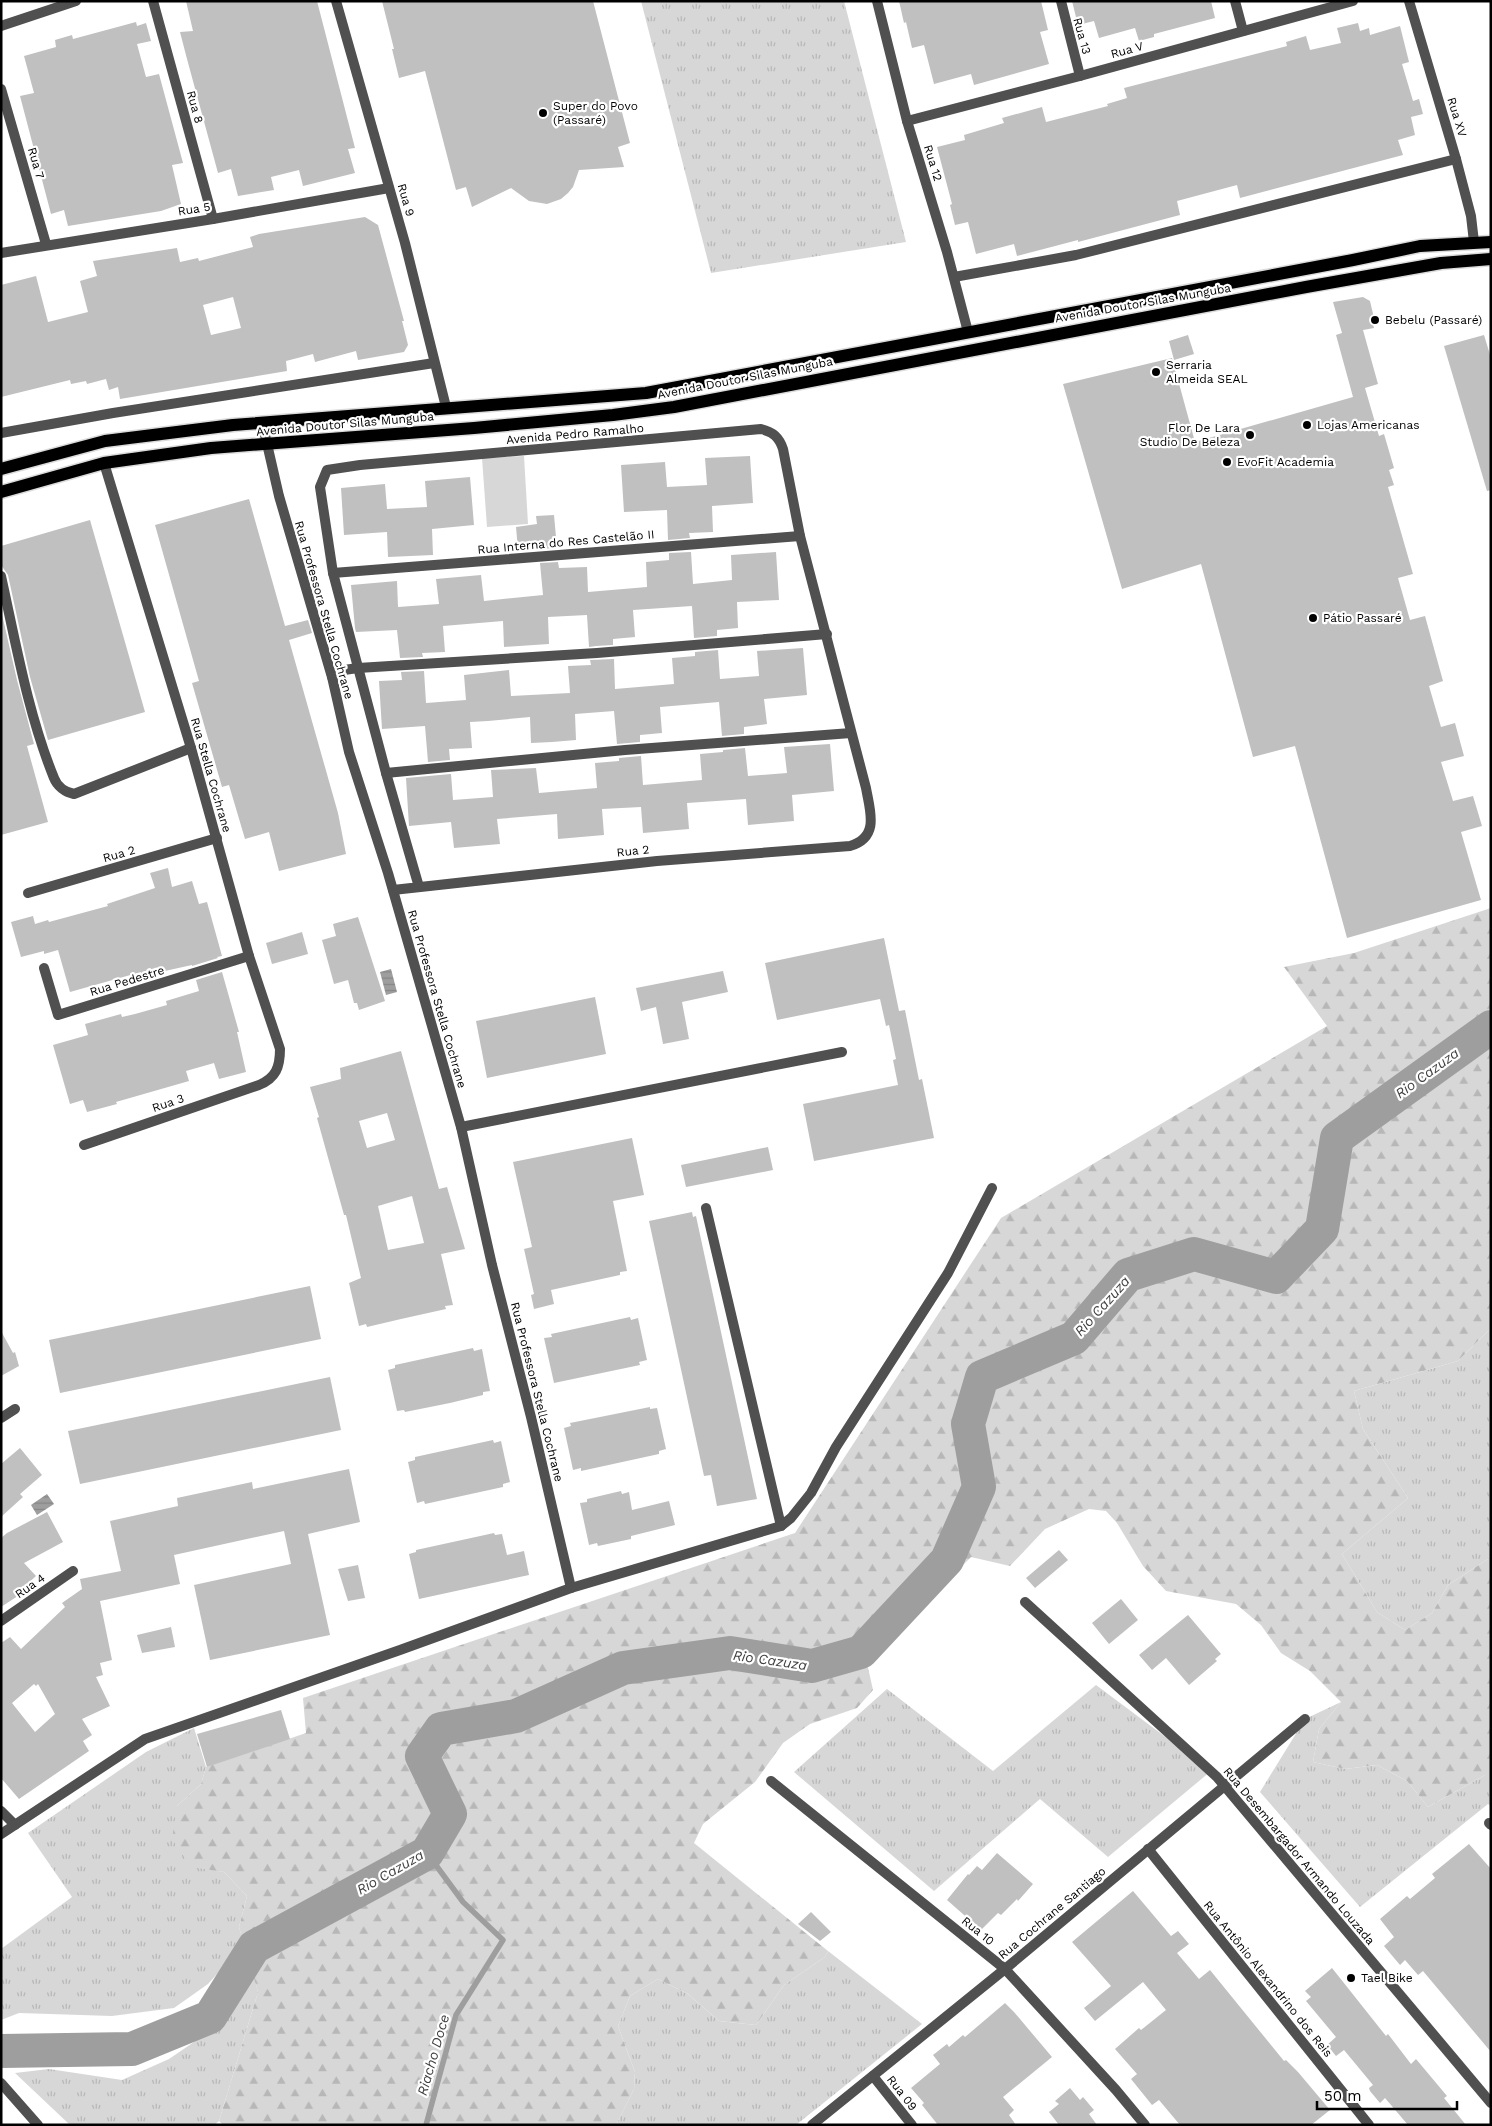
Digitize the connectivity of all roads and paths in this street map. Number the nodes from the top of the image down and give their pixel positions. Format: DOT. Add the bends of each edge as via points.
graph roads {
  1 [pos="76,1"];
  2 [pos="153,1"];
  3 [pos="336,1"];
  4 [pos="877,1"];
  5 [pos="1061,1"];
  6 [pos="1235,1"];
  7 [pos="1353,1"];
  8 [pos="1409,1"];
  9 [pos="1,26"];
  10 [pos="1243,31"];
  11 [pos="1080,76"];
  12 [pos="1,89"];
  13 [pos="907,121"];
  14 [pos="1456,159"];
  15 [pos="389,188"];
  16 [pos="213,219"];
  17 [pos="1474,242"];
  18 [pos="1491,242"];
  19 [pos="46,244"];
  20 [pos="1,253"];
  21 [pos="1491,259"];
  22 [pos="954,277"];
  23 [pos="968,332"];
  24 [pos="434,363"];
  25 [pos="446,407"];
  26 [pos="262,422"];
  27 [pos="1,433"];
  28 [pos="268,445"];
  29 [pos="104,463"];
  30 [pos="360,465"];
  31 [pos="1,469"];
  32 [pos="1,492"];
  33 [pos="800,536"];
  34 [pos="333,573"];
  35 [pos="1,576"];
  36 [pos="827,634"];
  37 [pos="358,668"];
  38 [pos="332,677"];
  39 [pos="851,733"];
  40 [pos="191,748"];
  41 [pos="386,773"];
  42 [pos="217,838"];
  43 [pos="419,887"];
  44 [pos="393,890"];
  45 [pos="28,893"];
  46 [pos="249,956"];
  47 [pos="44,968"];
  48 [pos="842,1052"];
  49 [pos="259,1085"];
  50 [pos="461,1127"];
  51 [pos="84,1145"];
  52 [pos="992,1188"];
  53 [pos="706,1208"];
  54 [pos="15,1408"];
  55 [pos="1,1418"];
  56 [pos="781,1526"];
  57 [pos="73,1571"];
  58 [pos="571,1588"];
  59 [pos="1025,1602"];
  60 [pos="1,1621"];
  61 [pos="1305,1719"];
  62 [pos="771,1780"];
  63 [pos="1225,1786"];
  64 [pos="1,1811"];
  65 [pos="15,1825"];
  66 [pos="1,1834"];
  67 [pos="1148,1849"];
  68 [pos="1005,1969"];
  69 [pos="873,2076"];
  70 [pos="1,2083"];
  71 [pos="1491,2103"];
  72 [pos="38,2125"];
  73 [pos="812,2125"];
  74 [pos="912,2125"];
  75 [pos="1145,2125"];
  76 [pos="1369,2125"];
  1 -- 9 [label="street"];
  2 -- 16 [label="street, Rua 8"];
  3 -- 15 [label="street, Rua 9"];
  4 -- 13 [label="street, Rua 12"];
  5 -- 11 [label="street, Rua 13"];
  6 -- 10 [label="street"];
  7 -- 10 [label="street, Rua V"];
  8 -- 14 [label="street, Rua XV"];
  10 -- 11 [label="street, Rua V"];
  11 -- 13 [label="street, Rua V"];
  12 -- 19 [label="street, Rua 7"];
  13 -- 22 [label="street, Rua 12"];
  14 -- 17 [label="street, Rua XV" via="1471,216"];
  14 -- 22 [label="street" via="1076,254"];
  15 -- 16 [label="street, Rua 5"];
  15 -- 24 [label="street, Rua 9"];
  16 -- 19 [label="street, Rua 5"];
  17 -- 18 [label="main road, Avenida Doutor Silas Munguba"];
  17 -- 23 [label="main road, Avenida Doutor Silas Munguba" via="1420,246"];
  19 -- 20 [label="street, Rua 5"];
  21 -- 28 [label="main road, Avenida Doutor Silas Munguba" via="1441,263 1297,289 674,407"];
  22 -- 23 [label="street, Rua 12"];
  23 -- 25 [label="main road, Avenida Doutor Silas Munguba" via="646,393"];
  24 -- 25 [label="street, Rua 9"];
  24 -- 27 [label="street"];
  25 -- 26 [label="main road, Avenida Doutor Silas Munguba"];
  26 -- 28 [label="street, Rua Professora Stella Cochrane"];
  26 -- 31 [label="main road, Avenida Doutor Silas Munguba" via="105,441"];
  28 -- 29 [label="main road, Avenida Doutor Silas Munguba" via="211,448"];
  28 -- 38 [label="street, Rua Professora Stella Cochrane" via="282,506"];
  29 -- 32 [label="main road, Avenida Doutor Silas Munguba"];
  29 -- 40 [label="street, Rua Stella Cochrane"];
  30 -- 33 [label="street, Avenida Pedro Ramalho" via="761,429 778,437 783,449"];
  30 -- 34 [label="street, Rua Professora Stella Cochrane" via="327,470 320,488"];
  33 -- 34 [label="street, Rua Interna do Res Castelão II"];
  33 -- 36 [label="street"];
  34 -- 37 [label="street, Rua Professora Stella Cochrane"];
  35 -- 40 [label="street" via="40,742 54,778 66,792 74,794"];
  36 -- 37 [label="street"];
  36 -- 39 [label="street"];
  37 -- 38 [label="street" via="344,670"];
  37 -- 41 [label="street, Rua Professora Stella Cochrane"];
  38 -- 44 [label="street, Rua Professora Stella Cochrane" via="349,752"];
  39 -- 41 [label="street"];
  39 -- 43 [label="street, Rua 2" via="872,818 865,838 850,846 657,861"];
  40 -- 42 [label="street, Rua Stella Cochrane"];
  41 -- 43 [label="street"];
  42 -- 45 [label="street, Rua 2"];
  42 -- 46 [label="street, Rua Stella Cochrane"];
  43 -- 44 [label="street, Rua 2"];
  44 -- 50 [label="street, Rua Professora Stella Cochrane"];
  46 -- 47 [label="street, Rua Pedestre" via="58,1015"];
  46 -- 49 [label="street, Rua Stella Cochrane" via="280,1049 278,1071"];
  48 -- 50 [label="street"];
  49 -- 51 [label="street, Rua 3"];
  50 -- 58 [label="street, Rua Professora Stella Cochrane"];
  52 -- 56 [label="street" via="948,1273 836,1447 811,1493"];
  53 -- 56 [label="street"];
  54 -- 55 [label="street"];
  56 -- 58 [label="street"];
  57 -- 60 [label="street, Rua 4"];
  58 -- 65 [label="street" via="145,1739"];
  59 -- 63 [label="street, Rua Desembargador Armando Louzada"];
  61 -- 63 [label="street, Rua Cochrane Santiago"];
  62 -- 68 [label="street, Rua 10"];
  63 -- 67 [label="street, Rua Cochrane Santiago"];
  63 -- 71 [label="street, Rua Desembargador Armando Louzada"];
  64 -- 65 [label="street"];
  65 -- 66 [label="street"];
  67 -- 68 [label="street, Rua Cochrane Santiago"];
  67 -- 76 [label="street, Rua Antônio Alexandrino dos Reis"];
  68 -- 69 [label="street, Rua Cochrane Santiago"];
  68 -- 75 [label="street, Rua 10"];
  69 -- 73 [label="street, Rua Cochrane Santiago"];
  69 -- 74 [label="street, Rua 09"];
  70 -- 72 [label="street"];
}
